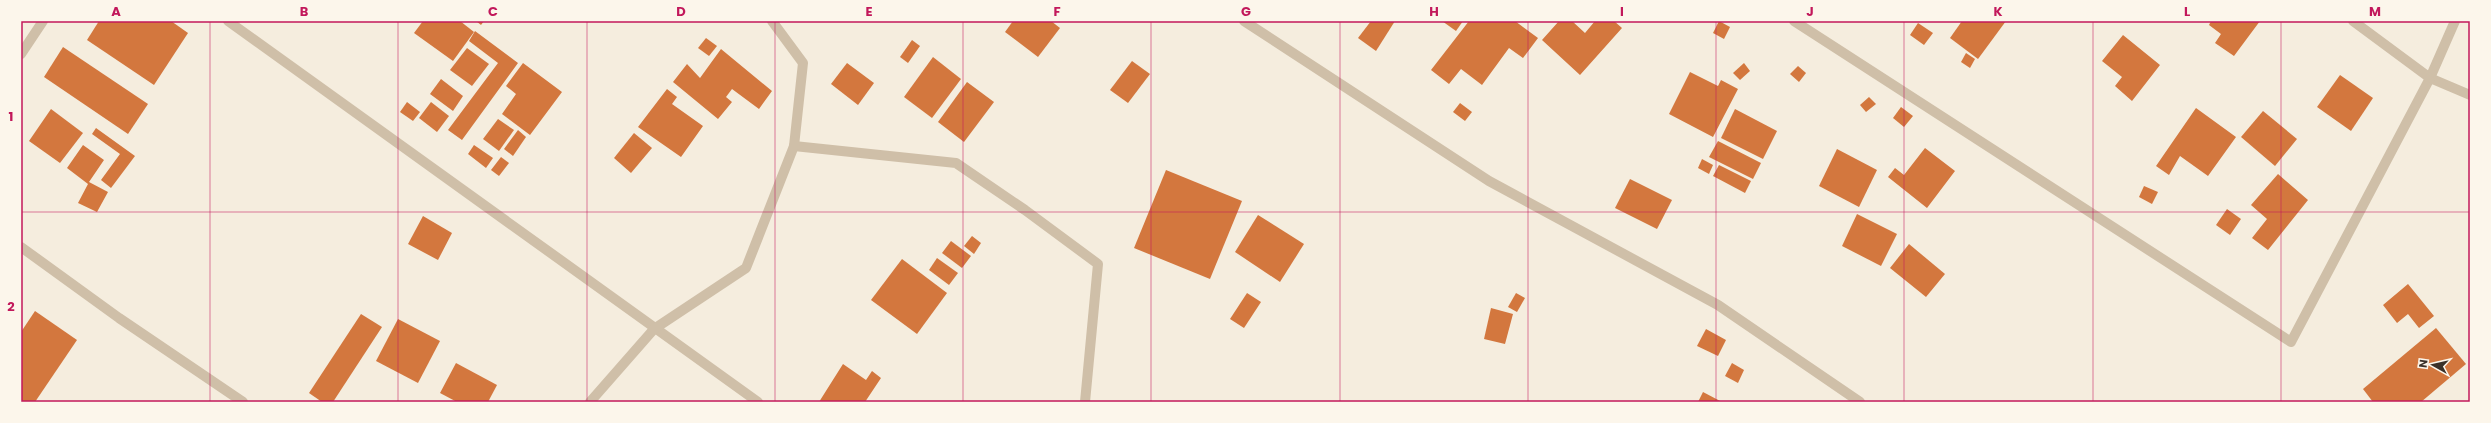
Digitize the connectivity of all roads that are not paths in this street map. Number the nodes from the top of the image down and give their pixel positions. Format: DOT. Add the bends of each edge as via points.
graph roads {
  1 [pos="43,21"];
  2 [pos="228,21"];
  3 [pos="772,21"];
  4 [pos="1244,21"];
  5 [pos="1794,21"];
  6 [pos="2353,21"];
  7 [pos="2455,21"];
  8 [pos="21,54"];
  9 [pos="2430,78"];
  10 [pos="2470,95"];
  11 [pos="794,146"];
  12 [pos="21,247"];
  13 [pos="654,329"];
  14 [pos="243,402"];
  15 [pos="590,402"];
  16 [pos="758,402"];
  17 [pos="1085,402"];
  18 [pos="1860,402"];
  1 -- 8 [label="street"];
  2 -- 13 [label="street"];
  3 -- 11 [label="street" via="803,63"];
  4 -- 18 [label="street" via="1489,180 1718,305"];
  5 -- 9 [label="street" via="2291,342"];
  6 -- 9 [label="street"];
  7 -- 9 [label="street"];
  9 -- 10 [label="street"];
  11 -- 13 [label="street" via="746,268"];
  11 -- 17 [label="street" via="956,163 1098,264"];
  12 -- 14 [label="street" via="119,318"];
  13 -- 15 [label="street"];
  13 -- 16 [label="street"];
}
